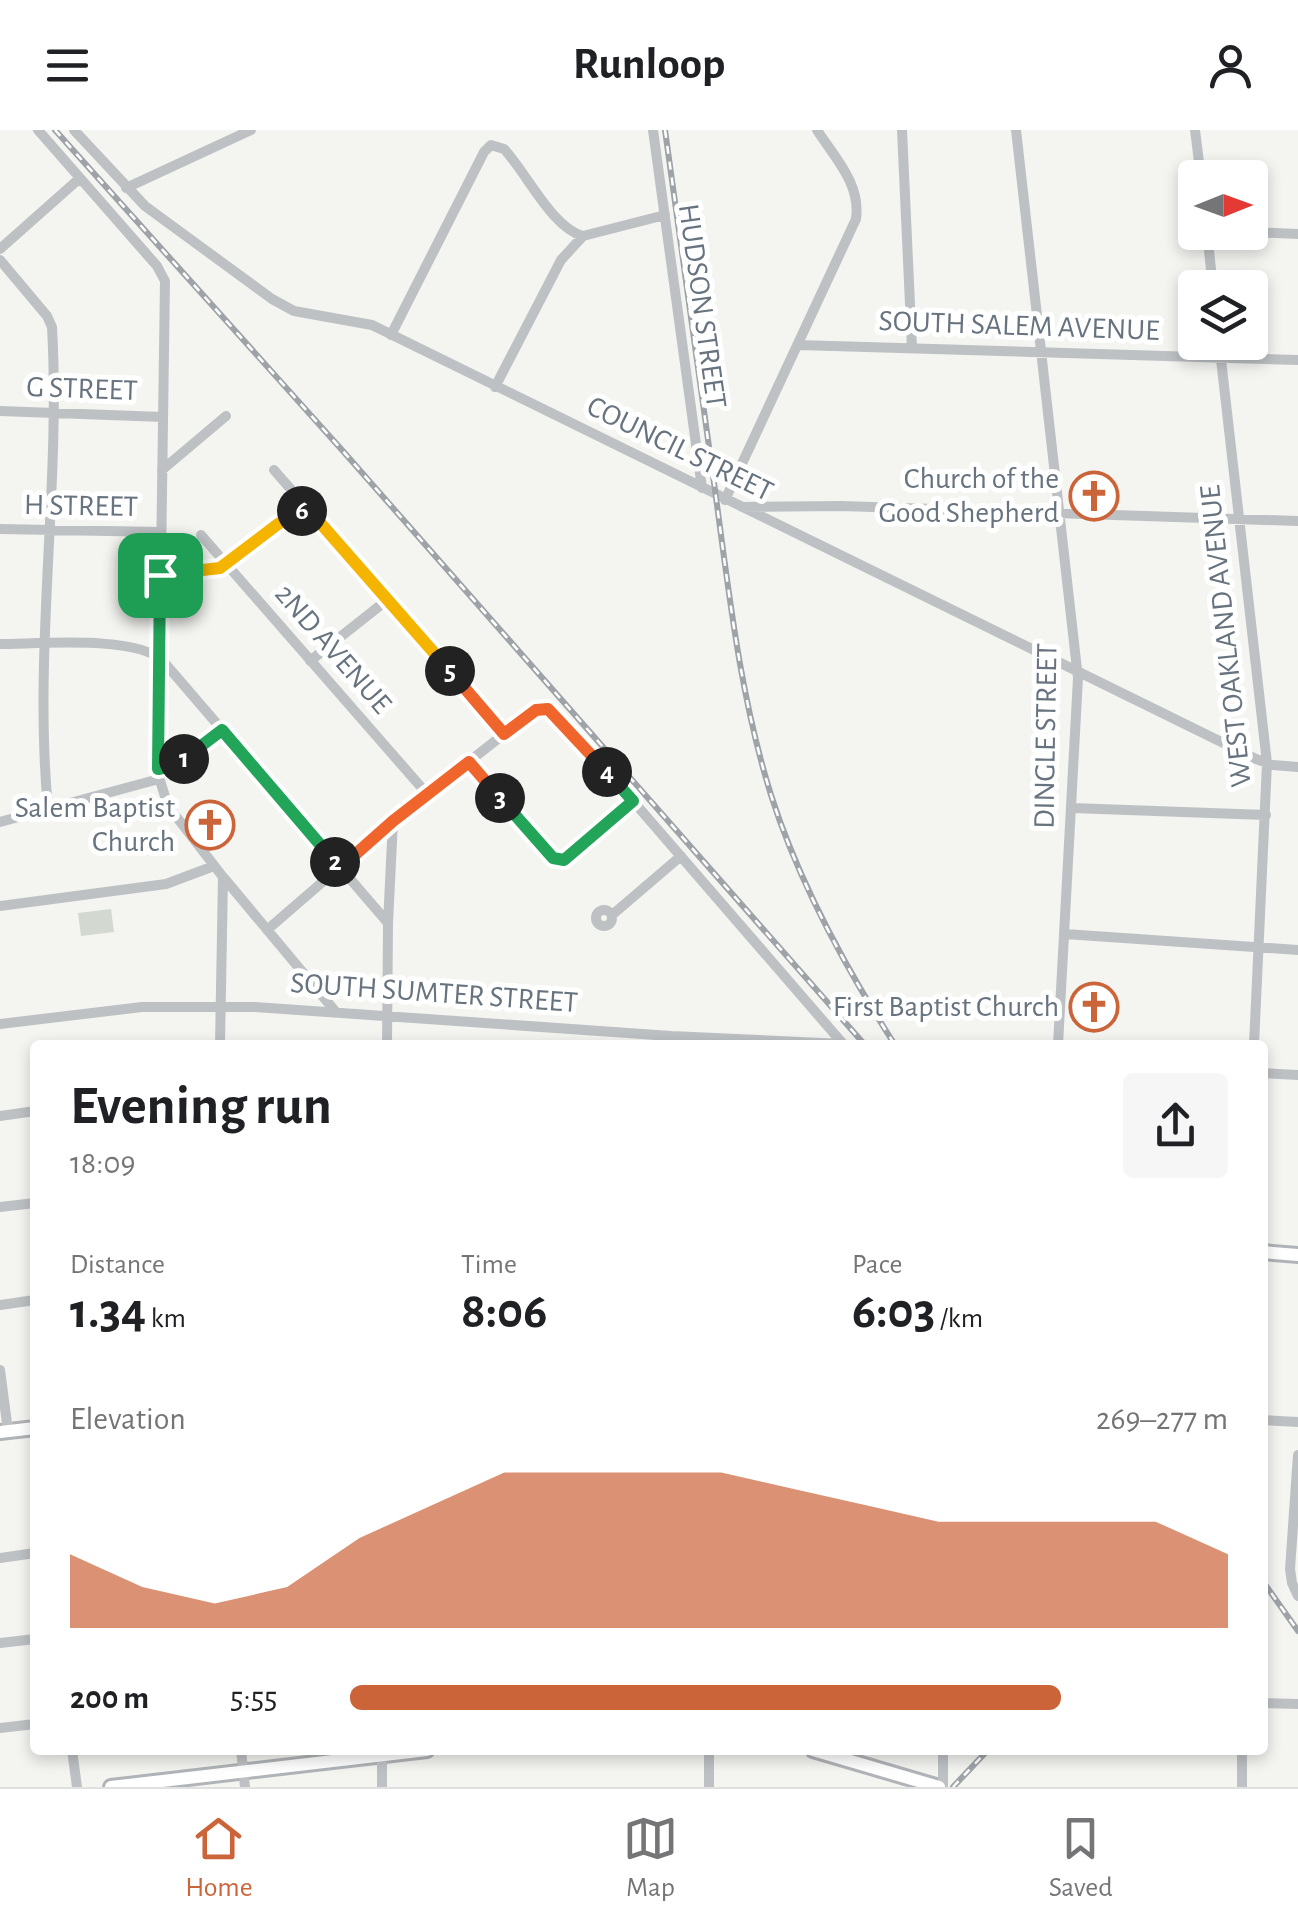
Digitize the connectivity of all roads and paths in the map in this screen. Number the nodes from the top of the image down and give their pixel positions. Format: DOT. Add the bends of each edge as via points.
graph roads {
  1 [pos="38,130"];
  2 [pos="74,130"];
  3 [pos="251,130"];
  4 [pos="652,130"];
  5 [pos="817,130"];
  6 [pos="902,130"];
  7 [pos="1016,130"];
  8 [pos="1195,130"];
  9 [pos="1199,160"];
  10 [pos="80,178"];
  11 [pos="126,188"];
  12 [pos="665,215"];
  13 [pos="1268,233"];
  14 [pos="1298,234"];
  15 [pos="583,236"];
  16 [pos="0,248"];
  17 [pos="0,260"];
  18 [pos="391,335"];
  19 [pos="798,345"];
  20 [pos="912,348"];
  21 [pos="1041,352"];
  22 [pos="1178,357"];
  23 [pos="1268,359"];
  24 [pos="1221,360"];
  25 [pos="1298,360"];
  26 [pos="496,387"];
  27 [pos="0,411"];
  28 [pos="52,412"];
  29 [pos="226,416"];
  30 [pos="163,417"];
  31 [pos="162,470"];
  32 [pos="274,470"];
  33 [pos="702,488"];
  34 [pos="726,500"];
  35 [pos="741,507"];
  36 [pos="308,509"];
  37 [pos="1060,514"];
  38 [pos="1240,519"];
  39 [pos="1298,520"];
  40 [pos="0,529"];
  41 [pos="49,530"];
  42 [pos="161,532"];
  43 [pos="201,535"];
  44 [pos="226,564"];
  45 [pos="160,575"];
  46 [pos="387,600"];
  47 [pos="0,644"];
  48 [pos="46,644"];
  49 [pos="160,657"];
  50 [pos="310,661"];
  51 [pos="1077,670"];
  52 [pos="222,730"];
  53 [pos="504,734"];
  54 [pos="469,762"];
  55 [pos="1267,763"];
  56 [pos="1298,767"];
  57 [pos="158,774"];
  58 [pos="428,795"];
  59 [pos="633,801"];
  60 [pos="1072,808"];
  61 [pos="48,809"];
  62 [pos="1266,815"];
  63 [pos="393,821"];
  64 [pos="0,822"];
  65 [pos="681,856"];
  66 [pos="214,866"];
  67 [pos="340,868"];
  68 [pos="223,877"];
  69 [pos="0,906"];
  70 [pos="612,914"];
  71 [pos="388,923"];
  72 [pos="267,930"];
  73 [pos="1064,934"];
  74 [pos="1259,948"];
  75 [pos="1298,950"];
  76 [pos="220,1006"];
  77 [pos="335,1011"];
  78 [pos="388,1014"];
  79 [pos="0,1024"];
  80 [pos="220,1040"];
  81 [pos="387,1040"];
  82 [pos="683,1040"];
  83 [pos="840,1040"];
  84 [pos="1058,1040"];
  85 [pos="1254,1040"];
  86 [pos="1268,1072"];
  87 [pos="1298,1075"];
  88 [pos="30,1112"];
  89 [pos="0,1116"];
  90 [pos="30,1204"];
  91 [pos="0,1207"];
  92 [pos="1268,1252"];
  93 [pos="1298,1255"];
  94 [pos="30,1301"];
  95 [pos="0,1304"];
  96 [pos="0,1370"];
  97 [pos="1268,1420"];
  98 [pos="1298,1422"];
  99 [pos="30,1429"];
  100 [pos="4,1432"];
  101 [pos="1298,1455"];
  102 [pos="30,1555"];
  103 [pos="0,1558"];
  104 [pos="1298,1596"];
  105 [pos="30,1640"];
  106 [pos="0,1643"];
  107 [pos="1268,1703"];
  108 [pos="1298,1704"];
  109 [pos="30,1725"];
  110 [pos="0,1728"];
  111 [pos="73,1755"];
  112 [pos="242,1755"];
  113 [pos="367,1755"];
  114 [pos="382,1755"];
  115 [pos="710,1755"];
  116 [pos="837,1755"];
  117 [pos="943,1755"];
  118 [pos="1242,1755"];
  119 [pos="244,1772"];
  120 [pos="77,1787"];
  121 [pos="111,1787"];
  122 [pos="246,1787"];
  123 [pos="382,1787"];
  124 [pos="709,1787"];
  125 [pos="941,1787"];
  126 [pos="1242,1787"];
  1 -- 10 [label="street"];
  2 -- 11 [label="street, COUNCIL STREET"];
  3 -- 11 [label="street"];
  4 -- 12 [label="street, HUDSON STREET"];
  5 -- 19 [label="street" via="854,188 857,209"];
  6 -- 20 [label="street"];
  7 -- 21 [label="street, DINGLE STREET"];
  8 -- 9 [label="street"];
  10 -- 16 [label="street"];
  10 -- 30 [label="street" via="164,280"];
  11 -- 18 [label="street, COUNCIL STREET" via="287,308 366,323"];
  12 -- 15 [label="street"];
  12 -- 33 [label="street, HUDSON STREET"];
  13 -- 14 [label="street"];
  15 -- 18 [label="street" via="557,218 504,149 491,145"];
  15 -- 26 [label="street" via="560,260"];
  17 -- 28 [label="street" via="50,320"];
  18 -- 26 [label="street, COUNCIL STREET"];
  19 -- 20 [label="street, SOUTH SALEM AVENUE"];
  19 -- 34 [label="street"];
  20 -- 21 [label="street, SOUTH SALEM AVENUE"];
  21 -- 22 [label="street, SOUTH SALEM AVENUE"];
  21 -- 37 [label="street, DINGLE STREET"];
  23 -- 25 [label="street, SOUTH SALEM AVENUE"];
  24 -- 38 [label="street, WEST OAKLAND AVENUE"];
  26 -- 33 [label="street, COUNCIL STREET"];
  27 -- 28 [label="street, G STREET"];
  28 -- 30 [label="street, G STREET"];
  28 -- 41 [label="street"];
  29 -- 31 [label="street"];
  30 -- 31 [label="street"];
  31 -- 42 [label="street"];
  32 -- 36 [label="street"];
  33 -- 34 [label="street, COUNCIL STREET"];
  34 -- 35 [label="street, COUNCIL STREET"];
  35 -- 37 [label="street"];
  35 -- 51 [label="street, COUNCIL STREET"];
  36 -- 44 [label="street"];
  36 -- 46 [label="street"];
  37 -- 38 [label="street"];
  37 -- 51 [label="street, DINGLE STREET"];
  38 -- 39 [label="street"];
  38 -- 55 [label="street, WEST OAKLAND AVENUE"];
  40 -- 41 [label="street, H STREET"];
  41 -- 42 [label="street, H STREET"];
  41 -- 48 [label="street"];
  42 -- 45 [label="street"];
  43 -- 44 [label="street, 2ND AVENUE"];
  44 -- 45 [label="street"];
  44 -- 50 [label="street, 2ND AVENUE"];
  45 -- 49 [label="street"];
  46 -- 50 [label="street"];
  46 -- 53 [label="street"];
  47 -- 48 [label="street"];
  48 -- 49 [label="street" via="134,648"];
  48 -- 61 [label="street"];
  49 -- 52 [label="street"];
  49 -- 57 [label="street"];
  50 -- 58 [label="street, 2ND AVENUE"];
  51 -- 55 [label="street, COUNCIL STREET"];
  51 -- 60 [label="street, DINGLE STREET"];
  52 -- 57 [label="street"];
  52 -- 67 [label="street"];
  53 -- 54 [label="street"];
  53 -- 59 [label="street" via="536,710 554,711"];
  54 -- 58 [label="street"];
  54 -- 59 [label="street" via="556,861 568,858"];
  55 -- 56 [label="street, COUNCIL STREET"];
  55 -- 62 [label="street, WEST OAKLAND AVENUE"];
  57 -- 61 [label="street"];
  57 -- 66 [label="street" via="168,806"];
  58 -- 63 [label="street"];
  59 -- 65 [label="street"];
  60 -- 62 [label="street"];
  60 -- 73 [label="street, DINGLE STREET"];
  61 -- 64 [label="street"];
  62 -- 74 [label="street, WEST OAKLAND AVENUE"];
  63 -- 67 [label="street"];
  63 -- 71 [label="street"];
  65 -- 70 [label="street"];
  65 -- 83 [label="street"];
  66 -- 68 [label="street"];
  66 -- 69 [label="street" via="166,884"];
  67 -- 71 [label="street"];
  67 -- 72 [label="street"];
  68 -- 72 [label="street"];
  68 -- 76 [label="street"];
  71 -- 78 [label="street"];
  72 -- 77 [label="street"];
  73 -- 74 [label="street"];
  73 -- 84 [label="street, DINGLE STREET"];
  74 -- 75 [label="street"];
  74 -- 85 [label="street, WEST OAKLAND AVENUE"];
  76 -- 77 [label="street, SOUTH SUMTER STREET"];
  76 -- 79 [label="street, SOUTH SUMTER STREET" via="142,1007"];
  76 -- 80 [label="street"];
  77 -- 78 [label="street, SOUTH SUMTER STREET"];
  78 -- 81 [label="street"];
  78 -- 82 [label="street, SOUTH SUMTER STREET"];
  86 -- 87 [label="street"];
  88 -- 89 [label="street"];
  90 -- 91 [label="street"];
  92 -- 93 [label="main road"];
  94 -- 95 [label="street"];
  96 -- 100 [label="street"];
  97 -- 98 [label="street"];
  99 -- 100 [label="main road"];
  101 -- 104 [label="street" via="1290,1569"];
  102 -- 103 [label="street"];
  105 -- 106 [label="street"];
  107 -- 108 [label="street"];
  109 -- 110 [label="street"];
  111 -- 120 [label="street"];
  112 -- 119 [label="street"];
  113 -- 119 [label="main road"];
  114 -- 123 [label="street"];
  115 -- 124 [label="street"];
  116 -- 125 [label="main road"];
  117 -- 125 [label="street"];
  118 -- 126 [label="street"];
  119 -- 121 [label="main road"];
  119 -- 122 [label="street"];
}
